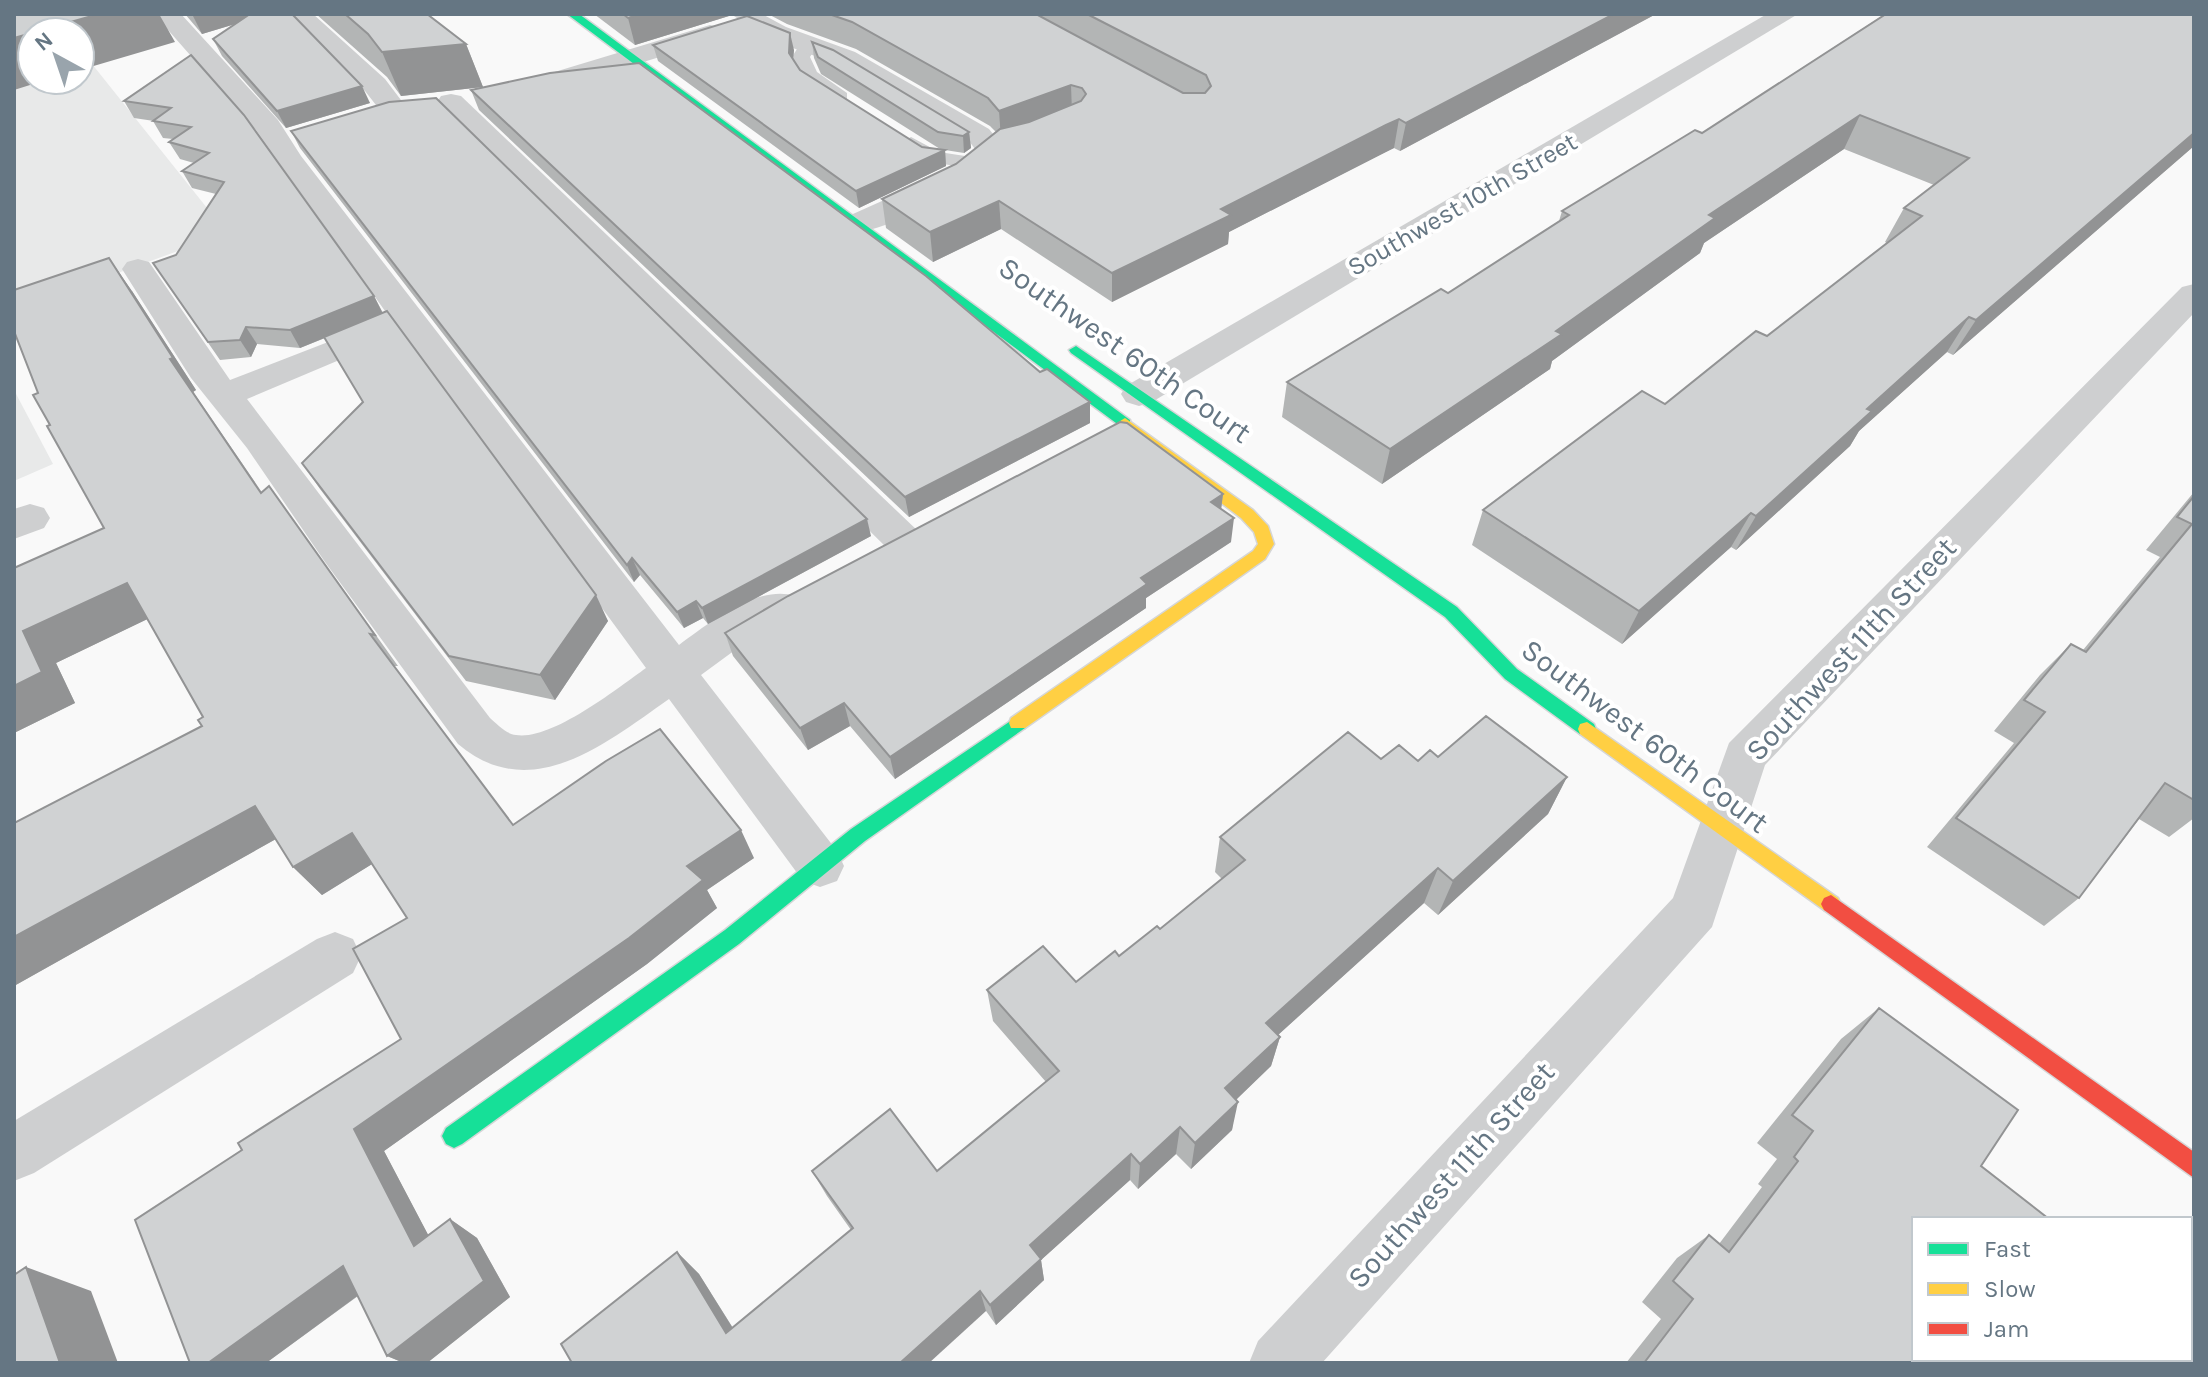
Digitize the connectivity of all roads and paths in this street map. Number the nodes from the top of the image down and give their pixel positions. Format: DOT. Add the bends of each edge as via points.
graph roads {
  1 [pos="167,14"];
  2 [pos="298,14"];
  3 [pos="572,14"];
  4 [pos="1785,14"];
  5 [pos="749,17"];
  6 [pos="808,45"];
  7 [pos="628,57"];
  8 [pos="513,92"];
  9 [pos="862,110"];
  10 [pos="896,134"];
  11 [pos="992,154"];
  12 [pos="855,225"];
  13 [pos="138,269"];
  14 [pos="2194,294"];
  15 [pos="409,319"];
  16 [pos="1059,339"];
  17 [pos="223,396"];
  18 [pos="1132,409"];
  19 [pos="1088,445"];
  20 [pos="863,563"];
  21 [pos="808,592"];
  22 [pos="673,673"];
  23 [pos="1719,827"];
  24 [pos="820,866"];
  25 [pos="335,956"];
  26 [pos="454,1136"];
  27 [pos="14,1153"];
  28 [pos="2194,1166"];
  29 [pos="1280,1363"];
  1 -- 15 [label="street" via="293,138"];
  2 -- 20 [label="street" via="375,85 423,106 918,535"];
  3 -- 7 [label="street"];
  4 -- 18 [label="street, Southwest 10th Street"];
  5 -- 6 [label="street"];
  5 -- 7 [label="street"];
  6 -- 9 [label="lane" via="802,67 812,80"];
  6 -- 11 [label="street" via="846,58 979,135"];
  7 -- 8 [label="street"];
  7 -- 12 [label="street"];
  10 -- 11 [label="lane" via="933,157"];
  11 -- 12 [label="street"];
  12 -- 18 [label="street" via="1076,384"];
  13 -- 17 [label="street"];
  14 -- 23 [label="street, Southwest 11th Street" via="1745,756"];
  15 -- 17 [label="street"];
  15 -- 22 [label="street"];
  16 -- 18 [label="street, Southwest 60th Court"];
  17 -- 22 [label="street" via="474,731 494,747 519,755 551,748"];
  18 -- 19 [label="street, Southwest 10th Street"];
  18 -- 23 [label="street, Southwest 60th Court" via="1451,612 1511,674"];
  18 -- 24 [label="street" via="1262,530 1266,544 1259,555"];
  21 -- 22 [label="street" via="726,634"];
  22 -- 24 [label="street"];
  23 -- 28 [label="street, Southwest 60th Court"];
  23 -- 29 [label="street, Southwest 11th Street" via="1694,911"];
  24 -- 26 [label="street" via="732,937"];
  25 -- 27 [label="street"];
}
